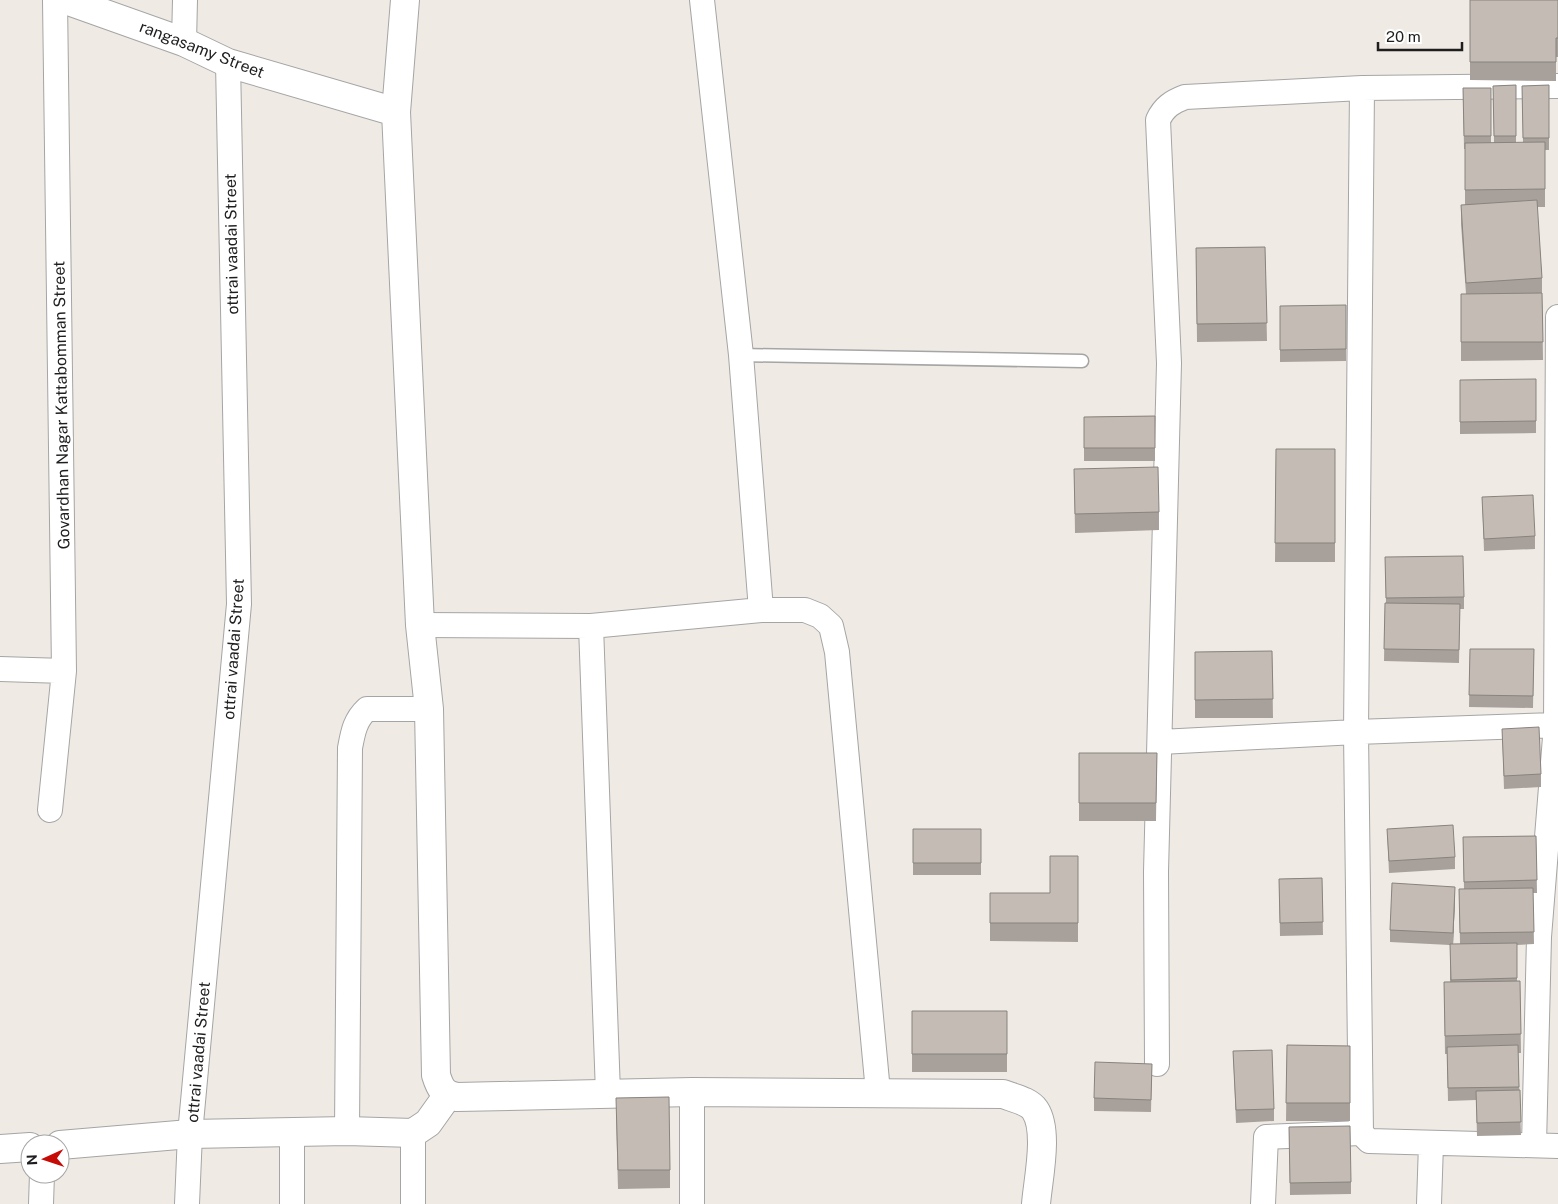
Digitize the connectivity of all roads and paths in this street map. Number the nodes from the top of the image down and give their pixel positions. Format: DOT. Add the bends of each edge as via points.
graph roads {
  1 [pos="55,0"];
  2 [pos="66,0"];
  3 [pos="185,0"];
  4 [pos="405,0"];
  5 [pos="702,0"];
  6 [pos="184,42"];
  7 [pos="228,62"];
  8 [pos="1558,86"];
  9 [pos="1362,88"];
  10 [pos="396,112"];
  11 [pos="1558,317"];
  12 [pos="741,355"];
  13 [pos="1082,361"];
  14 [pos="761,610"];
  15 [pos="420,625"];
  16 [pos="591,626"];
  17 [pos="0,669"];
  18 [pos="64,670"];
  19 [pos="429,709"];
  20 [pos="1556,725"];
  21 [pos="1356,732"];
  22 [pos="1160,742"];
  23 [pos="50,810"];
  24 [pos="1549,937"];
  25 [pos="1157,1064"];
  26 [pos="692,1092"];
  27 [pos="878,1092"];
  28 [pos="608,1093"];
  29 [pos="448,1095"];
  30 [pos="347,1131"];
  31 [pos="292,1133"];
  32 [pos="413,1133"];
  33 [pos="1361,1133"];
  34 [pos="190,1134"];
  35 [pos="70,1144"];
  36 [pos="1431,1144"];
  37 [pos="1534,1145"];
  38 [pos="1558,1146"];
  39 [pos="20,1148"];
  40 [pos="0,1150"];
  41 [pos="42,1184"];
  42 [pos="41,1204"];
  43 [pos="187,1204"];
  44 [pos="292,1204"];
  45 [pos="413,1204"];
  46 [pos="692,1204"];
  47 [pos="1036,1204"];
  48 [pos="1263,1204"];
  49 [pos="1429,1204"];
  1 -- 18 [label="street, Govardhan Nagar Kattabomman Street"];
  2 -- 6 [label="street, rangasamy Street"];
  3 -- 6 [label="street"];
  4 -- 10 [label="street"];
  5 -- 12 [label="street"];
  6 -- 7 [label="street, rangasamy Street"];
  7 -- 10 [label="street, rangasamy Street"];
  7 -- 34 [label="street, ottrai vaadai Street" via="239,604"];
  8 -- 9 [label="street"];
  9 -- 21 [label="street"];
  9 -- 22 [label="street" via="1185,97 1170,103 1158,120 1169,363"];
  10 -- 15 [label="street"];
  11 -- 20 [label="street"];
  12 -- 13 [label="lane"];
  12 -- 14 [label="street"];
  14 -- 16 [label="street"];
  14 -- 27 [label="street" via="805,610 832,626"];
  15 -- 16 [label="street"];
  15 -- 19 [label="street"];
  16 -- 28 [label="street"];
  17 -- 18 [label="street"];
  18 -- 23 [label="street, Govardhan Nagar Kattabomman Street"];
  19 -- 29 [label="street" via="436,1075"];
  19 -- 30 [label="street" via="367,709 358,717 353,732 350,748"];
  20 -- 21 [label="street"];
  20 -- 24 [label="street"];
  21 -- 22 [label="street"];
  21 -- 33 [label="street"];
  22 -- 25 [label="street" via="1156,872"];
  24 -- 37 [label="street"];
  26 -- 27 [label="street"];
  26 -- 28 [label="street"];
  26 -- 46 [label="street"];
  27 -- 47 [label="street" via="1004,1094 1034,1109 1042,1127"];
  28 -- 29 [label="street"];
  29 -- 32 [label="street" via="428,1123"];
  30 -- 31 [label="street"];
  30 -- 32 [label="street"];
  31 -- 34 [label="street"];
  31 -- 44 [label="street"];
  32 -- 45 [label="street"];
  33 -- 36 [label="street" via="1369,1141"];
  33 -- 48 [label="street" via="1266,1137"];
  34 -- 35 [label="street"];
  34 -- 43 [label="street, ottrai vaadai Street"];
  36 -- 37 [label="street"];
  36 -- 49 [label="street"];
  37 -- 38 [label="street"];
  39 -- 40 [label="street"];
  41 -- 42 [label="street"];
}
